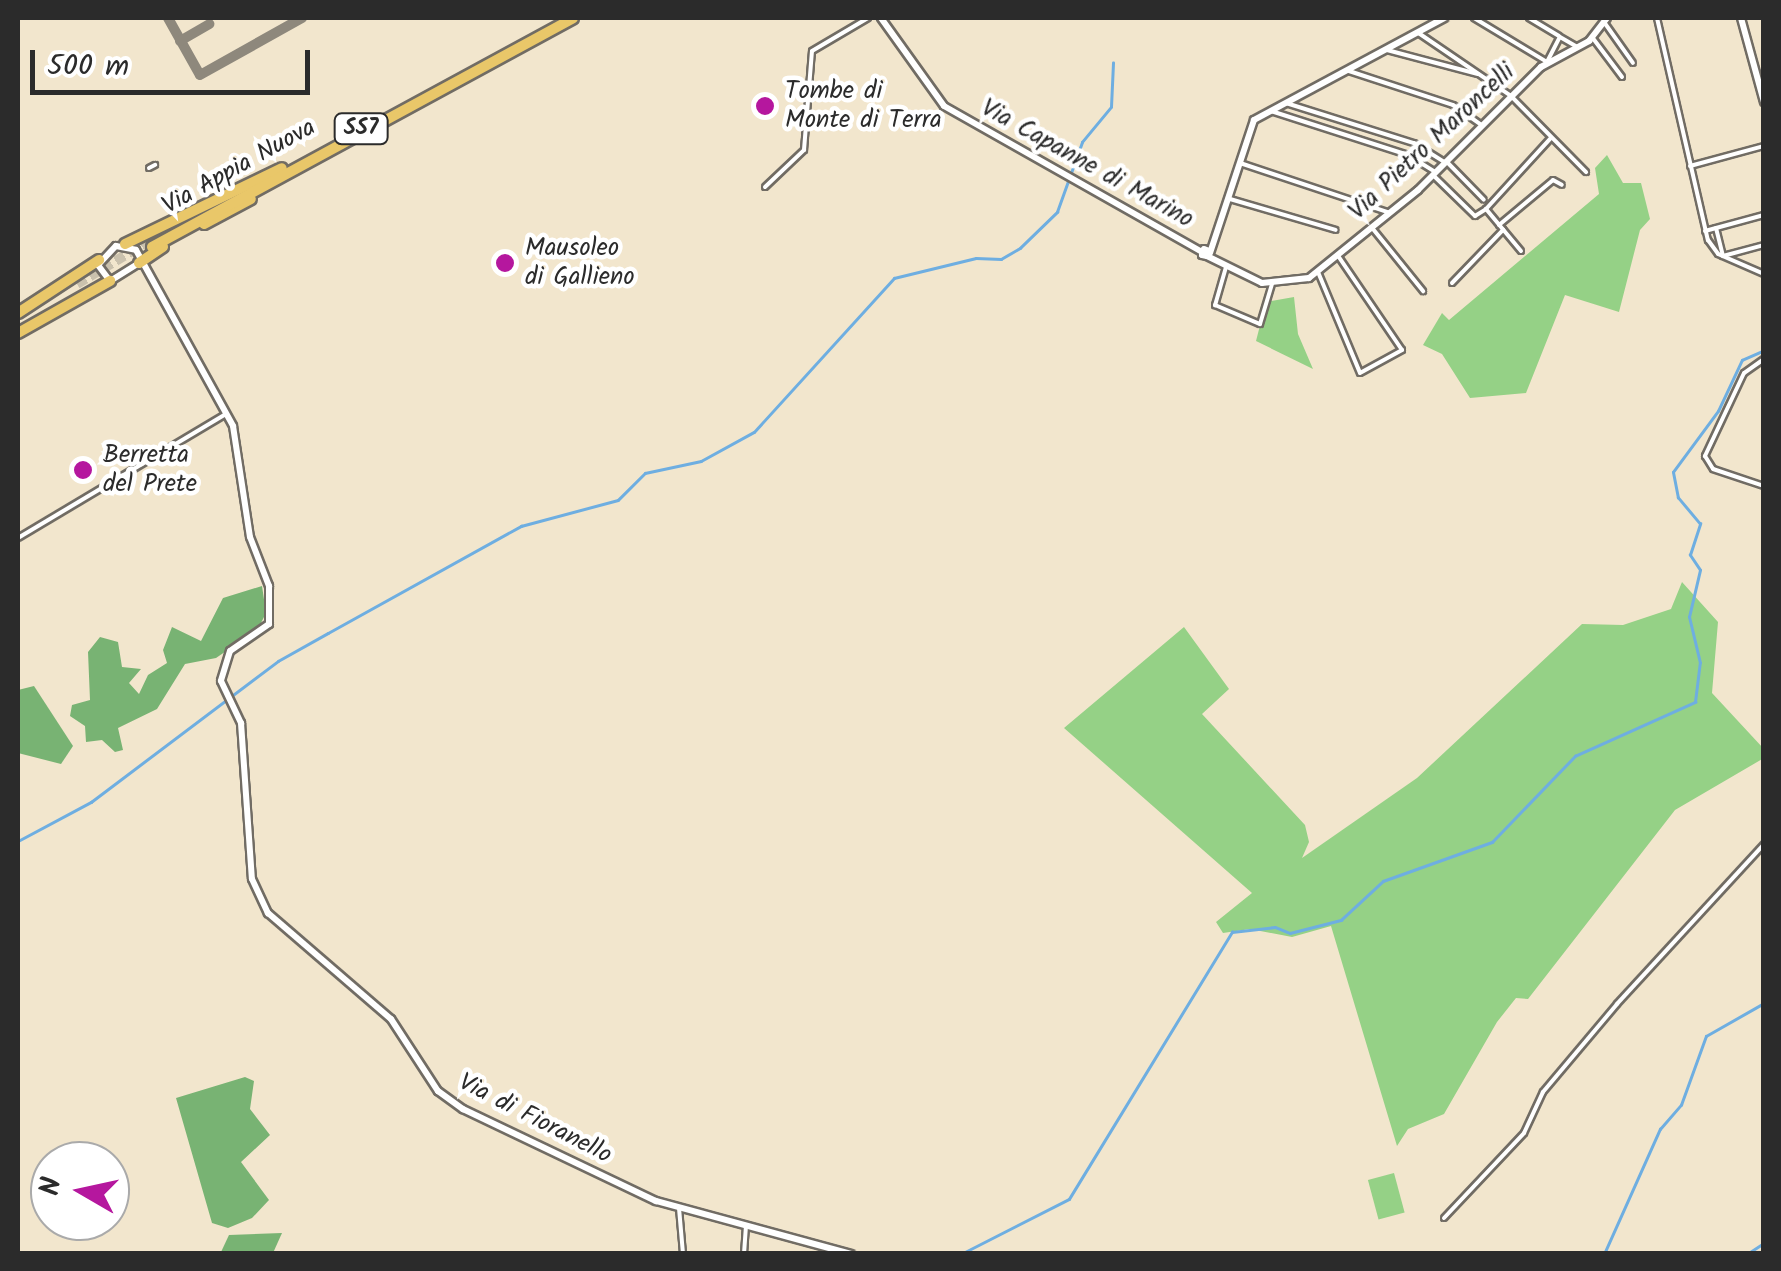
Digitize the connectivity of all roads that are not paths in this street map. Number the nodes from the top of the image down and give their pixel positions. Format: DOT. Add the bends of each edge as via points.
graph roads {
  1 [pos="562,18"];
  2 [pos="573,18"];
  3 [pos="868,18"];
  4 [pos="881,18"];
  5 [pos="1444,18"];
  6 [pos="1474,18"];
  7 [pos="1530,18"];
  8 [pos="1657,18"];
  9 [pos="1741,18"];
  10 [pos="1606,20"];
  11 [pos="1417,32"];
  12 [pos="1560,37"];
  13 [pos="1592,37"];
  14 [pos="1577,47"];
  15 [pos="1386,48"];
  16 [pos="1547,62"];
  17 [pos="1633,63"];
  18 [pos="1347,69"];
  19 [pos="1478,74"];
  20 [pos="1622,77"];
  21 [pos="1511,96"];
  22 [pos="1285,102"];
  23 [pos="1764,102"];
  24 [pos="1271,110"];
  25 [pos="1482,124"];
  26 [pos="1551,137"];
  27 [pos="1764,146"];
  28 [pos="1445,162"];
  29 [pos="1240,163"];
  30 [pos="1690,166"];
  31 [pos="283,171"];
  32 [pos="1586,172"];
  33 [pos="1433,174"];
  34 [pos="1562,185"];
  35 [pos="765,188"];
  36 [pos="1228,199"];
  37 [pos="1484,200"];
  38 [pos="1486,209"];
  39 [pos="1390,213"];
  40 [pos="1764,215"];
  41 [pos="1501,227"];
  42 [pos="1372,228"];
  43 [pos="1716,228"];
  44 [pos="1336,230"];
  45 [pos="1705,231"];
  46 [pos="125,244"];
  47 [pos="150,244"];
  48 [pos="1764,245"];
  49 [pos="1521,251"];
  50 [pos="1206,252"];
  51 [pos="1338,256"];
  52 [pos="1723,256"];
  53 [pos="99,260"];
  54 [pos="1226,267"];
  55 [pos="135,268"];
  56 [pos="1318,272"];
  57 [pos="1764,274"];
  58 [pos="110,282"];
  59 [pos="1452,283"];
  60 [pos="1272,284"];
  61 [pos="78,287"];
  62 [pos="1424,291"];
  63 [pos="18,319"];
  64 [pos="18,333"];
  65 [pos="1764,359"];
  66 [pos="225,414"];
  67 [pos="1764,486"];
  68 [pos="18,538"];
  69 [pos="1764,844"];
  70 [pos="679,1208"];
  71 [pos="1444,1218"];
  72 [pos="746,1226"];
  73 [pos="683,1254"];
  74 [pos="744,1254"];
  75 [pos="851,1254"];
  1 -- 31 [label="main road, Via Appia Nuova / SS7"];
  2 -- 31 [label="main road, Via Appia Nuova / SS7"];
  3 -- 35 [label="street" via="811,54 804,150"];
  4 -- 50 [label="street, Via Capanne di Marino" via="936,99"];
  5 -- 11 [label="street"];
  6 -- 16 [label="street"];
  7 -- 12 [label="street"];
  8 -- 30 [label="street"];
  9 -- 23 [label="street"];
  10 -- 13 [label="street, Via Pietro Maroncelli"];
  10 -- 17 [label="street"];
  11 -- 15 [label="street"];
  11 -- 19 [label="street"];
  12 -- 14 [label="street"];
  12 -- 16 [label="street"];
  13 -- 14 [label="street, Via Pietro Maroncelli"];
  13 -- 20 [label="street"];
  14 -- 16 [label="street, Via Pietro Maroncelli"];
  15 -- 18 [label="street"];
  15 -- 19 [label="street"];
  16 -- 21 [label="street, Via Pietro Maroncelli"];
  18 -- 22 [label="street"];
  18 -- 25 [label="street" via="1453,104"];
  19 -- 21 [label="street"];
  21 -- 25 [label="street, Via Pietro Maroncelli"];
  21 -- 26 [label="street"];
  22 -- 24 [label="street"];
  22 -- 28 [label="street" via="1414,143"];
  24 -- 29 [label="street" via="1252,124"];
  24 -- 33 [label="street" via="1408,155"];
  25 -- 28 [label="street, Via Pietro Maroncelli"];
  26 -- 32 [label="street"];
  26 -- 38 [label="street"];
  27 -- 30 [label="street"];
  28 -- 33 [label="street, Via Pietro Maroncelli"];
  28 -- 37 [label="street"];
  29 -- 36 [label="street"];
  29 -- 39 [label="street"];
  30 -- 45 [label="street"];
  31 -- 46 [label="main road"];
  31 -- 47 [label="main road, Via Appia Nuova / SS7"];
  31 -- 55 [label="main road"];
  33 -- 38 [label="street" via="1476,217"];
  33 -- 39 [label="street, Via Pietro Maroncelli"];
  34 -- 41 [label="street" via="1552,180"];
  36 -- 44 [label="street"];
  36 -- 50 [label="street"];
  38 -- 41 [label="street"];
  39 -- 42 [label="street, Via Pietro Maroncelli"];
  40 -- 43 [label="street"];
  41 -- 49 [label="street"];
  41 -- 59 [label="street"];
  42 -- 51 [label="street, Via Pietro Maroncelli"];
  42 -- 62 [label="street"];
  43 -- 45 [label="street"];
  43 -- 52 [label="street"];
  45 -- 52 [label="street"];
  46 -- 53 [label="street"];
  46 -- 55 [label="street" via="136,250"];
  48 -- 52 [label="street"];
  50 -- 54 [label="street"];
  51 -- 56 [label="street, Via Pietro Maroncelli"];
  51 -- 56 [label="street" via="1402,350 1360,373"];
  52 -- 57 [label="street"];
  53 -- 58 [label="street"];
  53 -- 63 [label="main road"];
  54 -- 60 [label="street"];
  54 -- 60 [label="street" via="1215,305 1260,324"];
  55 -- 58 [label="street"];
  55 -- 66 [label="street, Via di Fioranello" via="147,275"];
  56 -- 60 [label="street, Via Pietro Maroncelli"];
  58 -- 64 [label="main road"];
  61 -- 63 [label="main road"];
  65 -- 67 [label="street" via="1744,373 1705,456 1715,470"];
  66 -- 68 [label="street"];
  66 -- 70 [label="street, Via di Fioranello" via="238,444 250,537 272,610 264,630 226,658 223,690 242,728 252,879 268,913 391,1018 450,1101"];
  69 -- 71 [label="street" via="1617,1004 1543,1092 1524,1133"];
  70 -- 72 [label="street, Via di Fioranello"];
  70 -- 73 [label="street"];
  72 -- 74 [label="street"];
  72 -- 75 [label="street, Via di Fioranello"];
}
